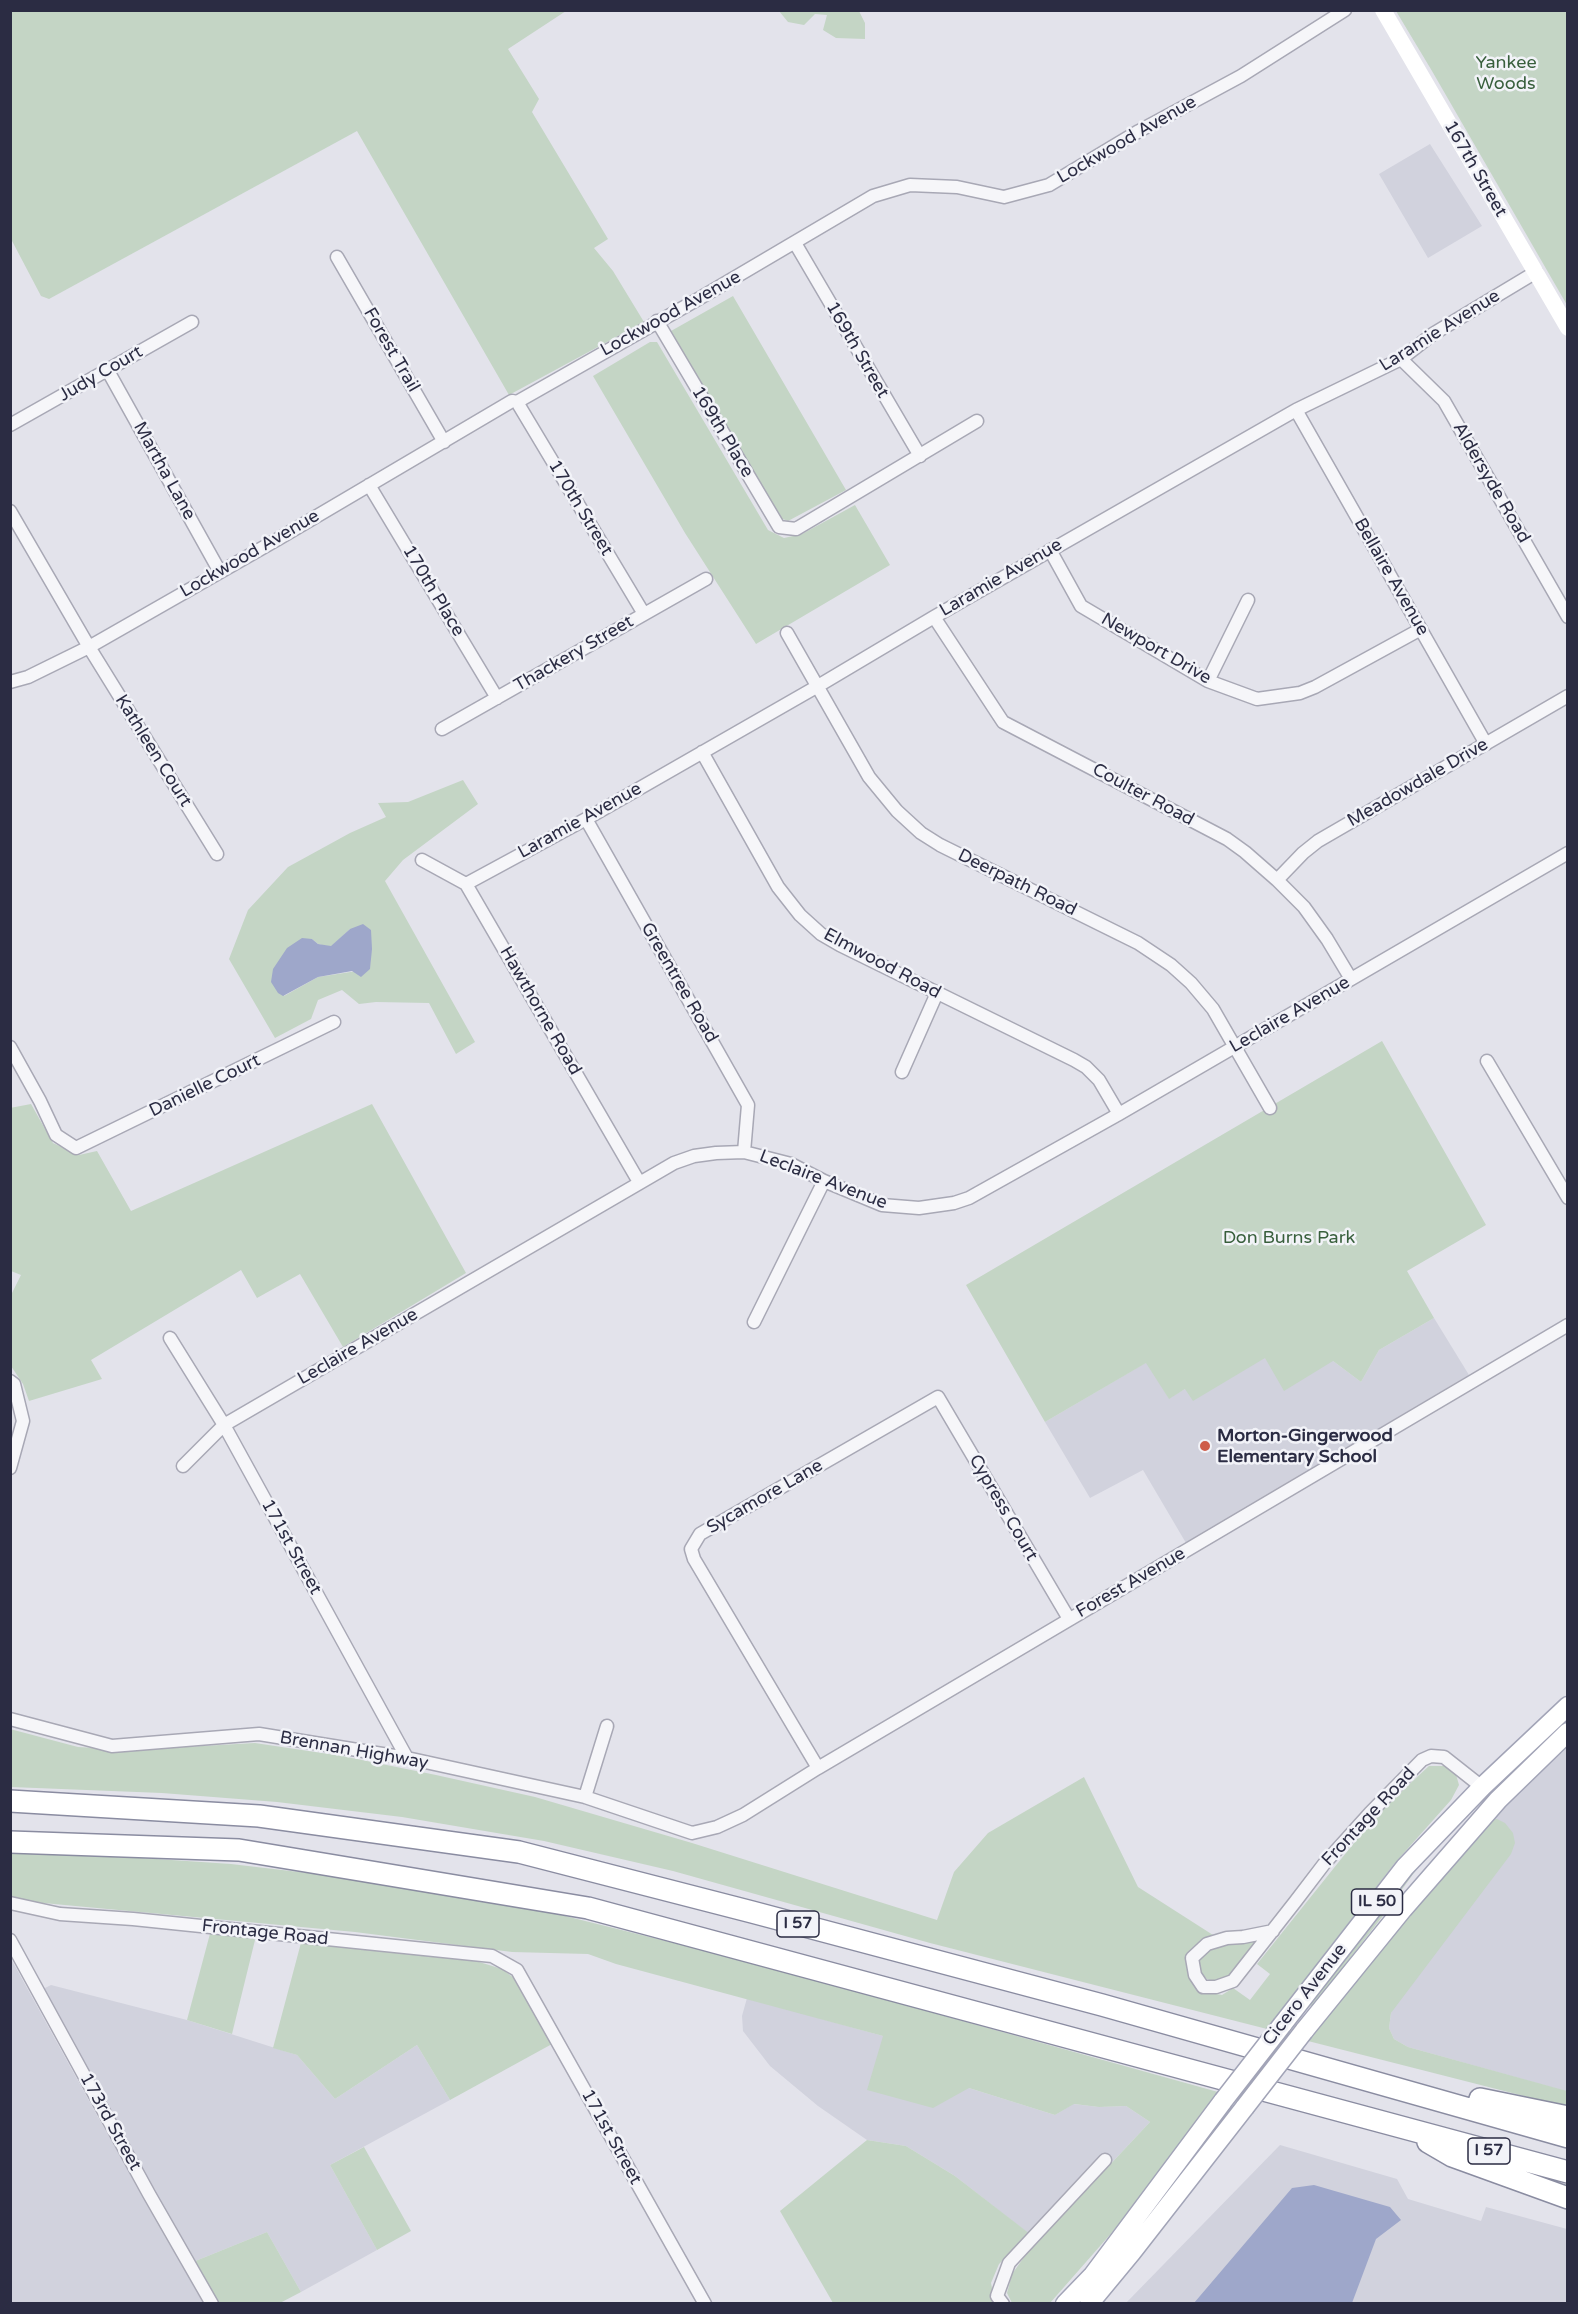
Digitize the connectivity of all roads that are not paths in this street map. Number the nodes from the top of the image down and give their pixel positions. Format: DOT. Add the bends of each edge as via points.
graph roads {
  1 [pos="1345,10"];
  2 [pos="1383,10"];
  3 [pos="795,243"];
  4 [pos="337,257"];
  5 [pos="1536,272"];
  6 [pos="657,321"];
  7 [pos="192,322"];
  8 [pos="1568,328"];
  9 [pos="1401,359"];
  10 [pos="108,371"];
  11 [pos="517,402"];
  12 [pos="1296,410"];
  13 [pos="977,421"];
  14 [pos="10,425"];
  15 [pos="444,442"];
  16 [pos="920,456"];
  17 [pos="369,485"];
  18 [pos="10,511"];
  19 [pos="1050,550"];
  20 [pos="220,572"];
  21 [pos="706,579"];
  22 [pos="1248,600"];
  23 [pos="644,614"];
  24 [pos="934,616"];
  25 [pos="1568,617"];
  26 [pos="1421,629"];
  27 [pos="787,633"];
  28 [pos="89,647"];
  29 [pos="1208,681"];
  30 [pos="10,682"];
  31 [pos="818,686"];
  32 [pos="1568,696"];
  33 [pos="497,698"];
  34 [pos="442,729"];
  35 [pos="1486,744"];
  36 [pos="702,752"];
  37 [pos="586,819"];
  38 [pos="1568,853"];
  39 [pos="217,854"];
  40 [pos="422,860"];
  41 [pos="1277,880"];
  42 [pos="466,884"];
  43 [pos="1351,979"];
  44 [pos="937,993"];
  45 [pos="334,1022"];
  46 [pos="1235,1046"];
  47 [pos="10,1047"];
  48 [pos="1487,1061"];
  49 [pos="902,1072"];
  50 [pos="1270,1108"];
  51 [pos="1119,1114"];
  52 [pos="744,1152"];
  53 [pos="824,1181"];
  54 [pos="639,1182"];
  55 [pos="1568,1198"];
  56 [pos="754,1322"];
  57 [pos="1568,1325"];
  58 [pos="170,1338"];
  59 [pos="10,1381"];
  60 [pos="938,1397"];
  61 [pos="224,1425"];
  62 [pos="183,1466"];
  63 [pos="10,1468"];
  64 [pos="1069,1619"];
  65 [pos="1568,1706"];
  66 [pos="10,1719"];
  67 [pos="607,1726"];
  68 [pos="1568,1732"];
  69 [pos="407,1758"];
  70 [pos="818,1768"];
  71 [pos="1482,1787"];
  72 [pos="585,1797"];
  73 [pos="1498,1800"];
  74 [pos="10,1802"];
  75 [pos="692,1833"];
  76 [pos="10,1842"];
  77 [pos="10,1903"];
  78 [pos="1273,1931"];
  79 [pos="10,1940"];
  80 [pos="518,1970"];
  81 [pos="1304,2062"];
  82 [pos="1568,2117"];
  83 [pos="1410,2130"];
  84 [pos="1568,2136"];
  85 [pos="1105,2160"];
  86 [pos="1568,2172"];
  87 [pos="1568,2198"];
  88 [pos="212,2304"];
  89 [pos="705,2304"];
  90 [pos="1003,2304"];
  91 [pos="1065,2304"];
  92 [pos="1089,2304"];
  1 -- 3 [label="street, Lockwood Avenue" via="1241,76 1049,185 1004,197 957,187 910,185 873,196"];
  2 -- 5 [label="main road, 167th Street"];
  3 -- 6 [label="street, Lockwood Avenue"];
  3 -- 16 [label="street, 169th Street"];
  4 -- 15 [label="street, Forest Trail"];
  5 -- 8 [label="main road, 167th Street"];
  5 -- 9 [label="street, Laramie Avenue" via="1432,334"];
  6 -- 11 [label="street, Lockwood Avenue"];
  6 -- 16 [label="street, 169th Place" via="779,527 796,529"];
  7 -- 10 [label="street, Judy Court"];
  9 -- 12 [label="street, Laramie Avenue"];
  9 -- 25 [label="street, Aldersyde Road" via="1443,401"];
  10 -- 14 [label="street, Judy Court"];
  10 -- 20 [label="street, Martha Lane"];
  11 -- 15 [label="street, Lockwood Avenue" via="512,401"];
  11 -- 23 [label="street, 170th Street"];
  12 -- 19 [label="street, Laramie Avenue"];
  12 -- 26 [label="street, Bellaire Avenue"];
  13 -- 16 [label="street"];
  15 -- 17 [label="street, Lockwood Avenue"];
  17 -- 20 [label="street, Lockwood Avenue"];
  17 -- 33 [label="street, 170th Place"];
  18 -- 28 [label="street"];
  19 -- 24 [label="street, Laramie Avenue"];
  19 -- 29 [label="street, Newport Drive" via="1082,606"];
  20 -- 28 [label="street, Lockwood Avenue"];
  21 -- 23 [label="street, Thackery Street"];
  22 -- 29 [label="street"];
  23 -- 33 [label="street, Thackery Street"];
  24 -- 31 [label="street, Laramie Avenue"];
  24 -- 41 [label="street, Coulter Road" via="1003,722 1227,839"];
  26 -- 29 [label="street, Newport Drive" via="1299,693 1257,699"];
  26 -- 35 [label="street, Bellaire Avenue"];
  27 -- 31 [label="street, Deerpath Road"];
  28 -- 30 [label="street, Lockwood Avenue"];
  28 -- 39 [label="street, Kathleen Court"];
  31 -- 36 [label="street, Laramie Avenue"];
  31 -- 46 [label="street, Deerpath Road" via="869,777 921,833 1155,954 1204,997"];
  32 -- 35 [label="street, Meadowdale Drive"];
  33 -- 34 [label="street, Thackery Street"];
  35 -- 41 [label="street, Meadowdale Drive" via="1318,841"];
  36 -- 37 [label="street, Laramie Avenue"];
  36 -- 44 [label="street, Elmwood Road" via="778,887 800,915 840,945"];
  37 -- 42 [label="street, Laramie Avenue"];
  37 -- 52 [label="street, Greentree Road" via="748,1105"];
  38 -- 43 [label="street, Leclaire Avenue"];
  40 -- 42 [label="street"];
  41 -- 43 [label="street, Coulter Road" via="1317,925"];
  42 -- 54 [label="street, Hawthorne Road"];
  43 -- 46 [label="street, Leclaire Avenue"];
  44 -- 49 [label="street"];
  44 -- 51 [label="street, Elmwood Road" via="1086,1067 1099,1080"];
  45 -- 47 [label="street, Danielle Court" via="76,1148 56,1135"];
  46 -- 50 [label="street, Deerpath Road"];
  46 -- 51 [label="street, Leclaire Avenue"];
  48 -- 55 [label="street"];
  51 -- 53 [label="street, Leclaire Avenue" via="984,1192 954,1203 897,1208 866,1200"];
  52 -- 53 [label="street, Leclaire Avenue" via="791,1164"];
  52 -- 54 [label="street, Leclaire Avenue" via="694,1156"];
  53 -- 56 [label="street"];
  54 -- 61 [label="street, Leclaire Avenue"];
  57 -- 64 [label="street, Forest Avenue"];
  58 -- 61 [label="street, 171st Street"];
  59 -- 63 [label="street" via="23,1421"];
  60 -- 64 [label="street, Cypress Court"];
  60 -- 70 [label="street, Sycamore Lane" via="700,1534 691,1549"];
  61 -- 62 [label="street, Leclaire Avenue"];
  61 -- 69 [label="street, 171st Street"];
  64 -- 70 [label="street, Forest Avenue"];
  65 -- 71 [label="main road, Cicero Avenue / IL 50"];
  66 -- 69 [label="street, Brennan Highway" via="112,1746 259,1734"];
  67 -- 72 [label="street"];
  68 -- 73 [label="main road, Cicero Avenue / IL 50"];
  69 -- 72 [label="street, Brennan Highway"];
  70 -- 75 [label="street, Forest Avenue" via="743,1815"];
  71 -- 73 [label="main road"];
  71 -- 78 [label="street, Frontage Road" via="1444,1757 1422,1760 1337,1849"];
  71 -- 91 [label="main road, Cicero Avenue / IL 50, bridge" via="1406,1867 1093,2275"];
  72 -- 75 [label="street, Brennan Highway"];
  73 -- 92 [label="main road, Cicero Avenue / IL 50, bridge" via="1403,1909"];
  74 -- 81 [label="highway, I 57" via="259,1816 519,1852 752,1911"];
  76 -- 83 [label="highway, I 57" via="239,1850 588,1908"];
  77 -- 80 [label="street, Frontage Road" via="60,1914 492,1956"];
  78 -- 78 [label="street, Frontage Road" via="1233,1981 1216,1988 1203,1987 1195,1975 1192,1958 1207,1944"];
  79 -- 88 [label="street, 173rd Street"];
  80 -- 89 [label="street, 171st Street"];
  81 -- 82 [label="highway"];
  81 -- 84 [label="highway, I 57"];
  83 -- 86 [label="highway, I 57"];
  83 -- 87 [label="highway" via="1452,2156"];
  85 -- 90 [label="street" via="1009,2263 998,2296"];
}
